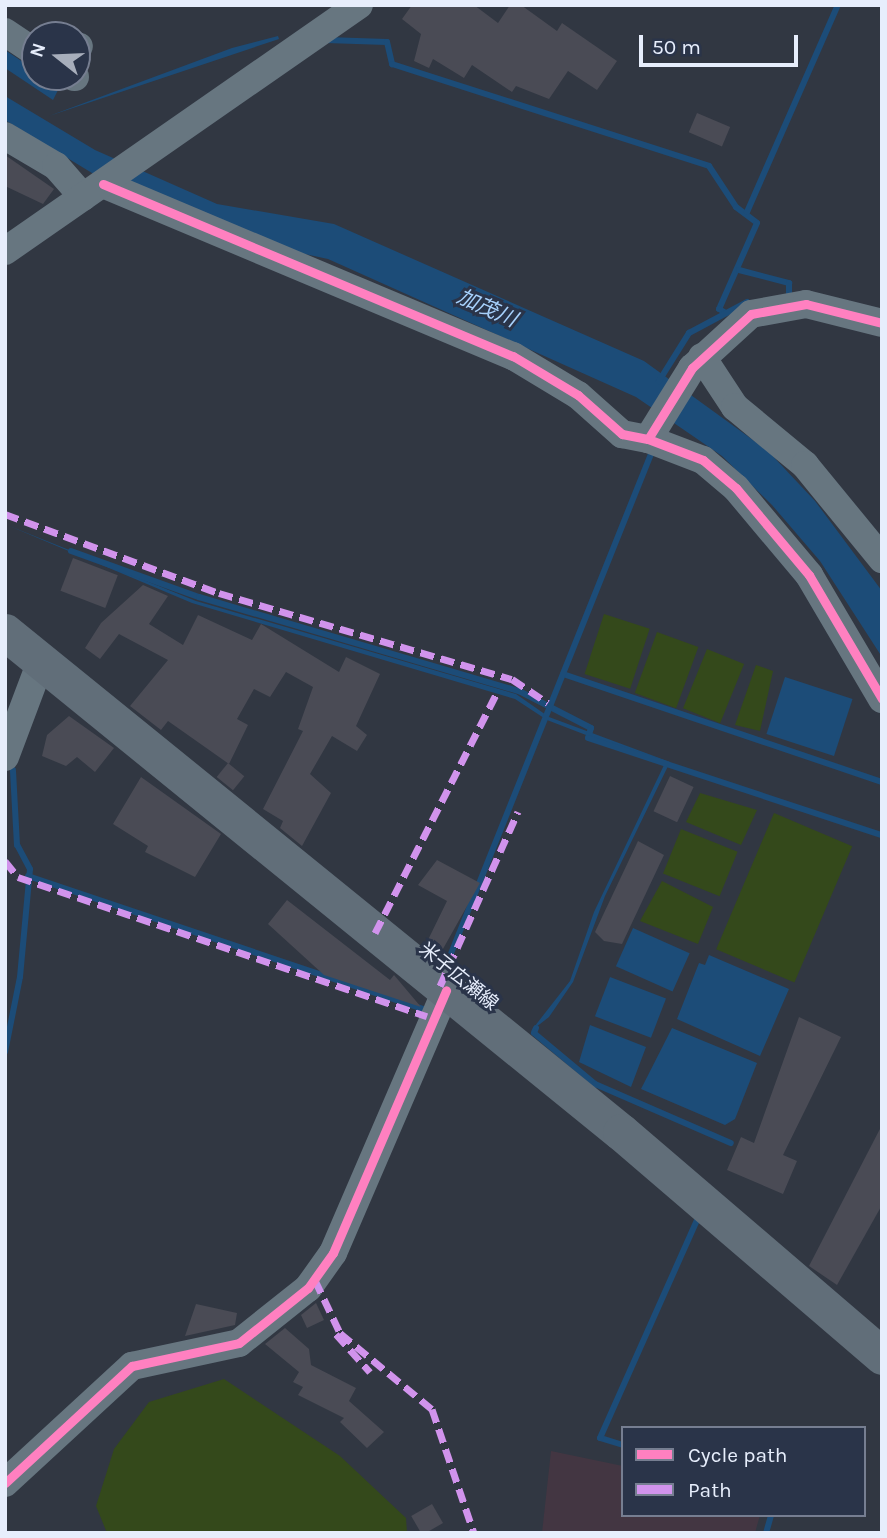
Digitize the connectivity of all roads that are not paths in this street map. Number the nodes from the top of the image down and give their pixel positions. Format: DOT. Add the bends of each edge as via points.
graph roads {
  1 [pos="359,5"];
  2 [pos="5,32"];
  3 [pos="21,43"];
  4 [pos="5,136"];
  5 [pos="93,190"];
  6 [pos="5,251"];
  7 [pos="882,323"];
  8 [pos="702,357"];
  9 [pos="648,439"];
  10 [pos="882,559"];
  11 [pos="5,632"];
  12 [pos="41,661"];
  13 [pos="882,699"];
  14 [pos="5,757"];
  15 [pos="446,990"];
  16 [pos="882,1356"];
  17 [pos="5,1483"];
  1 -- 5 [label="street"];
  2 -- 3 [label="street"];
  4 -- 5 [label="street"];
  5 -- 6 [label="street"];
  5 -- 9 [label="street" via="513,356 578,395 622,434"];
  7 -- 8 [label="street" via="830,306 776,306 751,314"];
  8 -- 9 [label="street"];
  8 -- 10 [label="street" via="734,407 805,465"];
  9 -- 13 [label="street" via="703,460 736,488 809,575"];
  11 -- 12 [label="main road, 米子広瀬線"];
  12 -- 14 [label="street"];
  12 -- 15 [label="main road, 米子広瀬線"];
  15 -- 16 [label="main road, 米子広瀬線"];
  15 -- 17 [label="street" via="333,1253 308,1288 239,1343 132,1366"];
}
